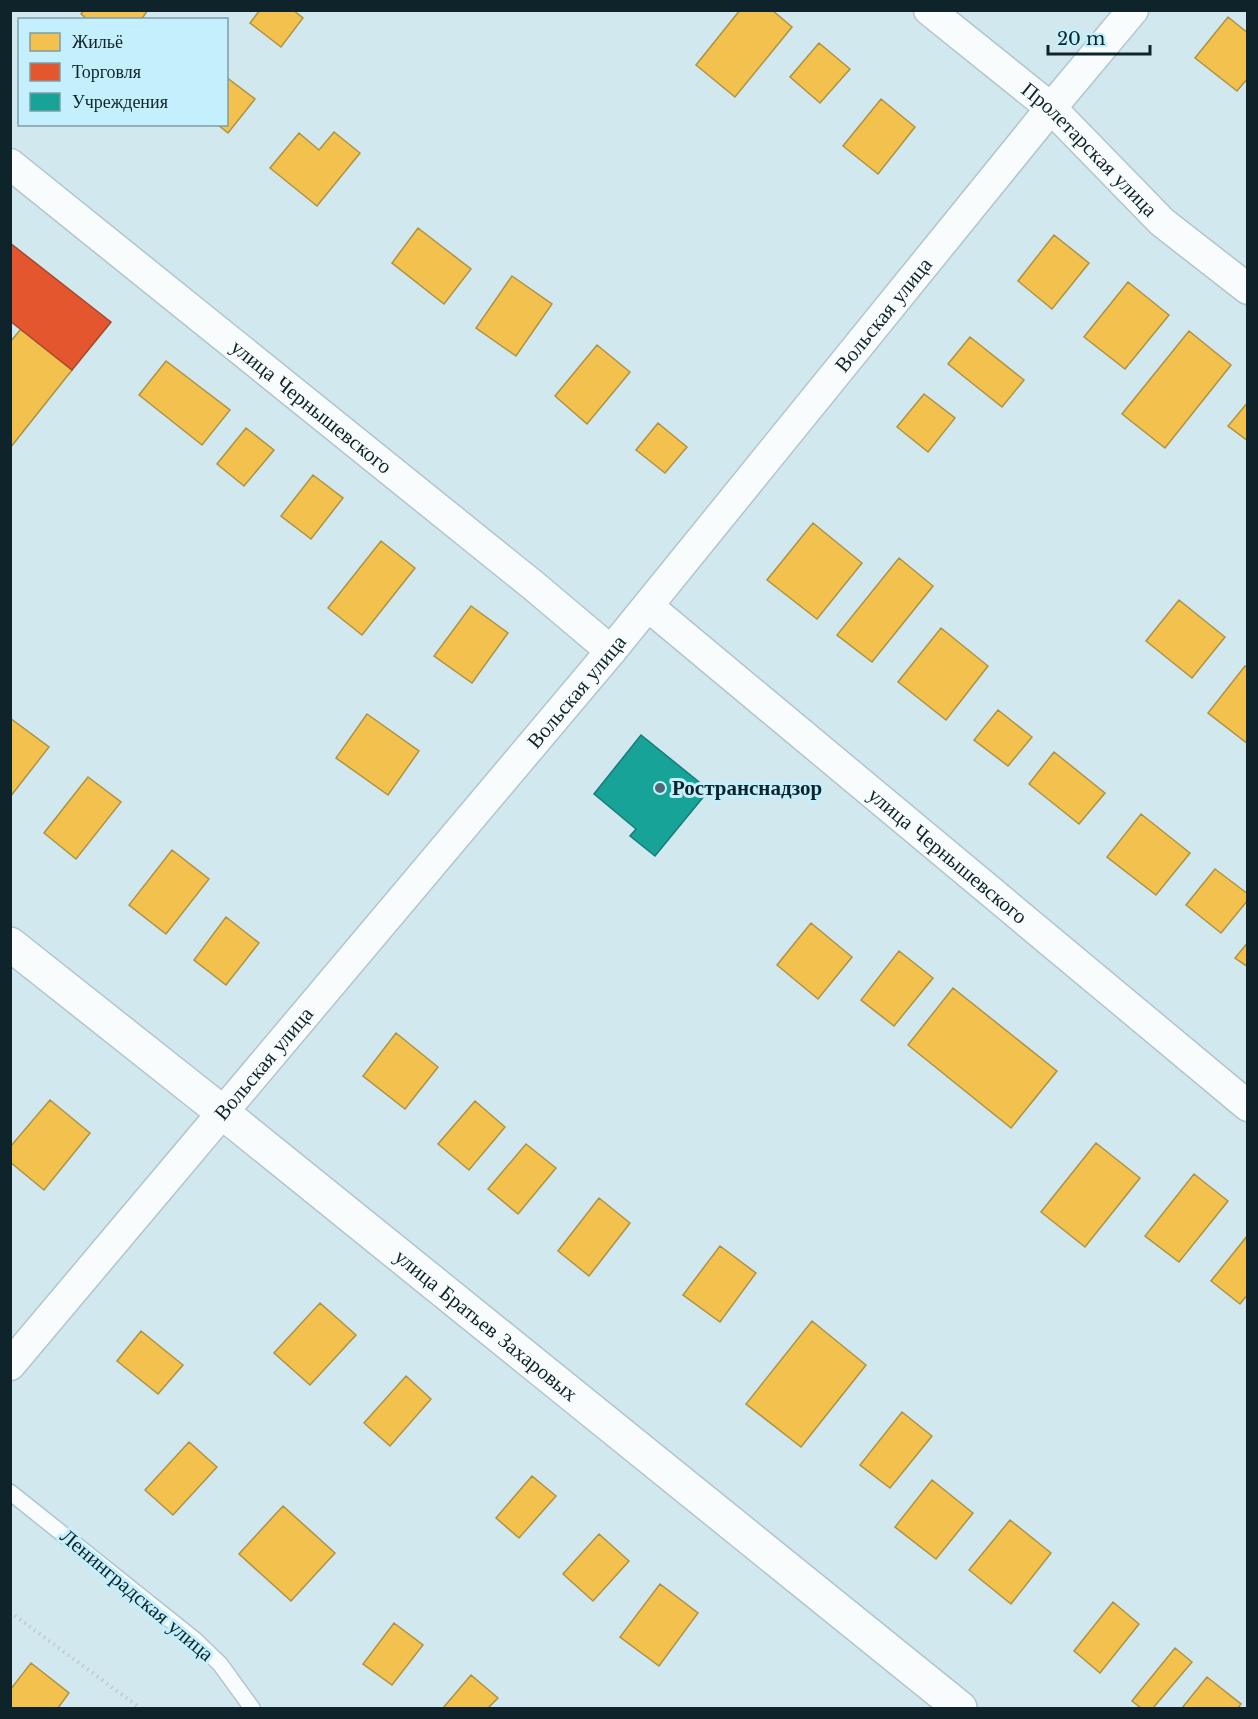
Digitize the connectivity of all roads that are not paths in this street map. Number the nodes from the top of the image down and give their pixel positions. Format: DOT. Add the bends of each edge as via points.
graph roads {
  1 [pos="929,10"];
  2 [pos="1133,10"];
  3 [pos="1051,108"];
  4 [pos="10,165"];
  5 [pos="1248,289"];
  6 [pos="648,606"];
  7 [pos="611,651"];
  8 [pos="10,944"];
  9 [pos="1248,1106"];
  10 [pos="222,1112"];
  11 [pos="10,1365"];
  12 [pos="10,1492"];
  13 [pos="252,1708"];
  14 [pos="960,1708"];
  1 -- 3 [label="street, Пролетарская улица"];
  2 -- 3 [label="street, Вольская улица"];
  3 -- 5 [label="street, Пролетарская улица" via="1162,222"];
  3 -- 6 [label="street, Вольская улица"];
  4 -- 7 [label="street, улица Чернышевского"];
  6 -- 7 [label="street, Вольская улица"];
  6 -- 9 [label="street, улица Чернышевского"];
  7 -- 10 [label="street, Вольская улица"];
  8 -- 10 [label="main road, улица Братьев Захаровых"];
  10 -- 11 [label="street, Вольская улица"];
  10 -- 14 [label="main road, улица Братьев Захаровых"];
  12 -- 13 [label="lane, Ленинградская улица" via="194,1639 219,1664"];
}
